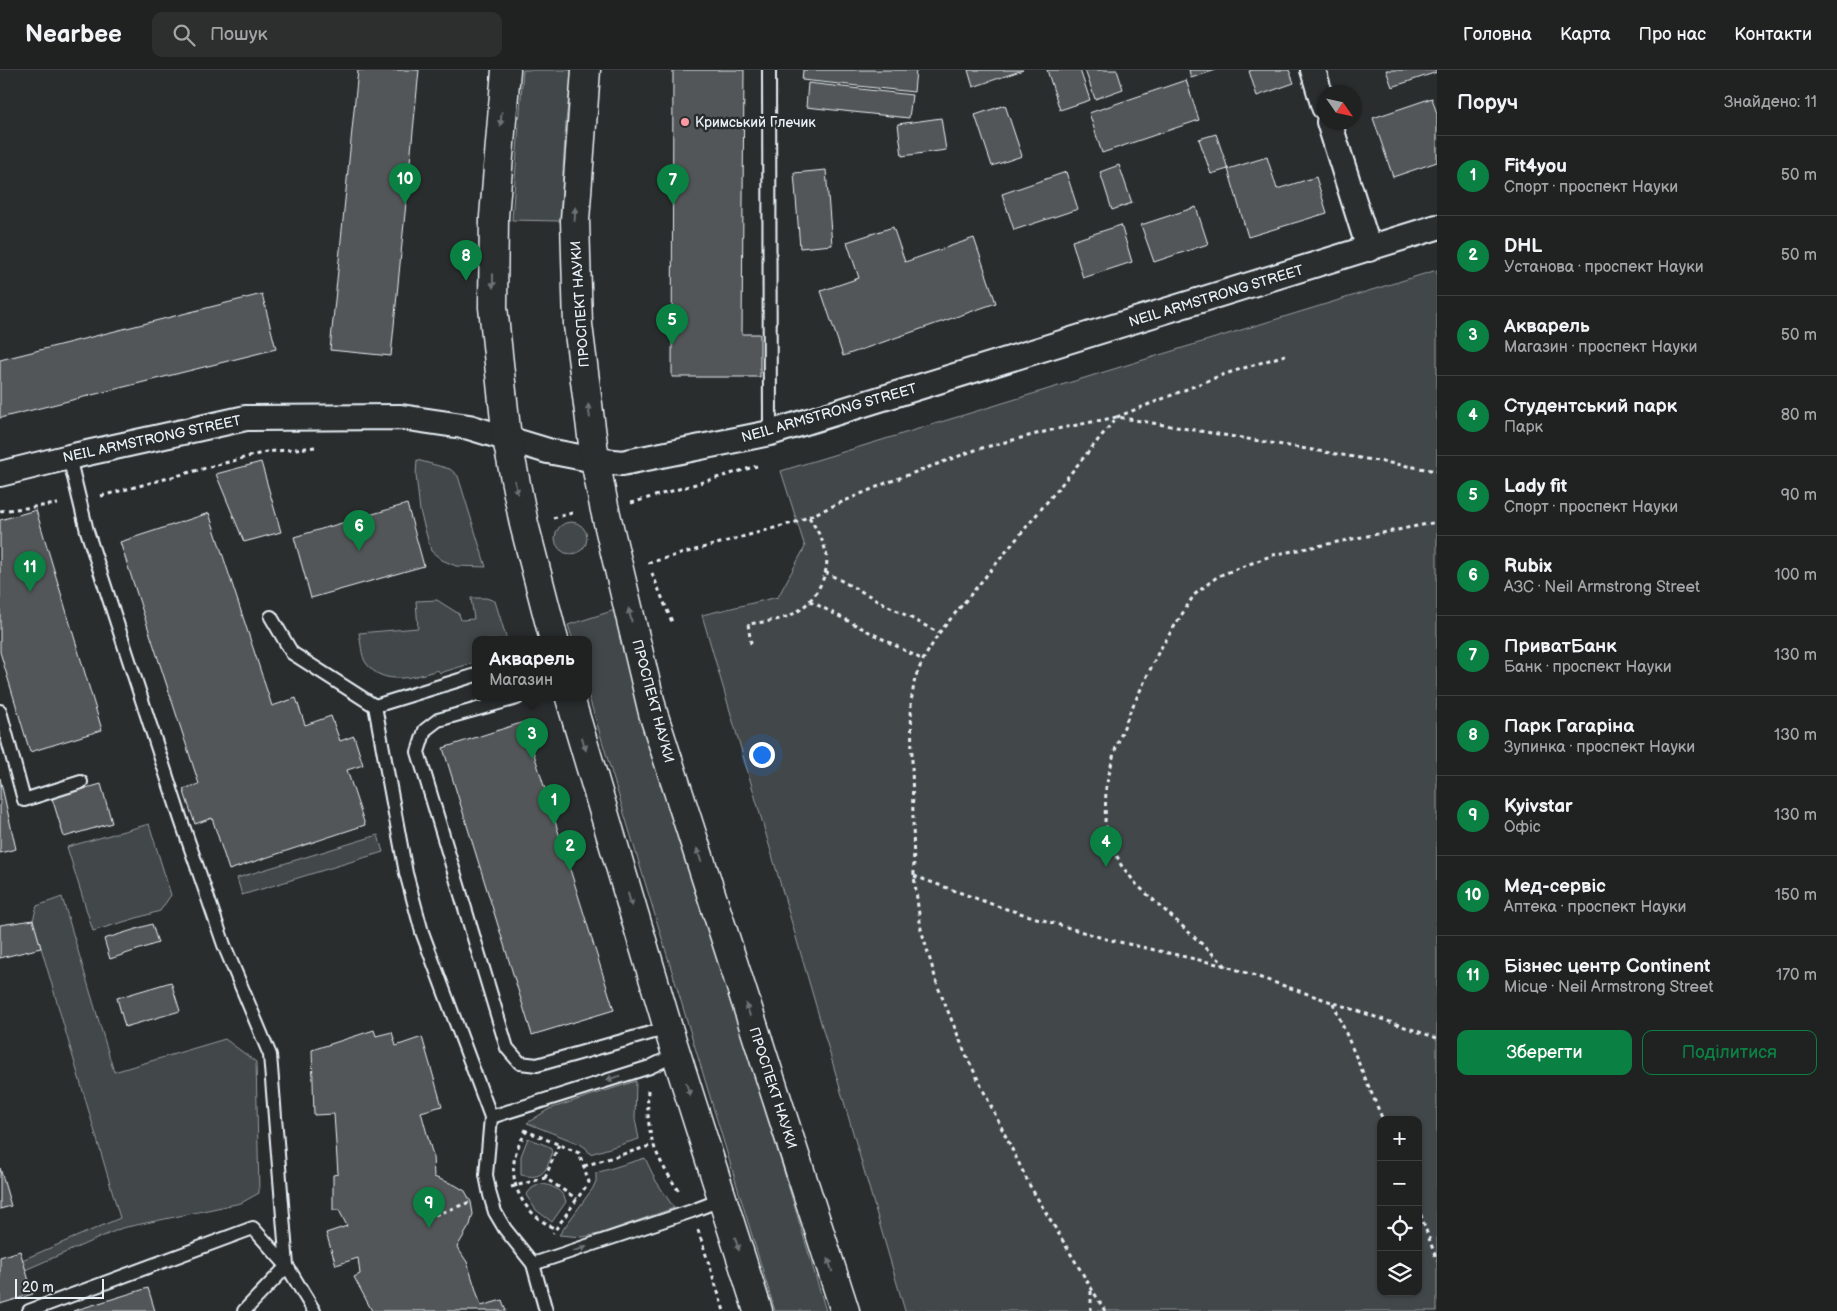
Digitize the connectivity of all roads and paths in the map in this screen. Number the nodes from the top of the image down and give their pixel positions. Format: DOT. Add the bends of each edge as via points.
graph roads {
  1 [pos="506,70"];
  2 [pos="586,70"];
  3 [pos="769,70"];
  4 [pos="1313,70"];
  5 [pos="1317,85"];
  6 [pos="1332,130"];
  7 [pos="1437,227"];
  8 [pos="1370,249"];
  9 [pos="1285,355"];
  10 [pos="1117,418"];
  11 [pos="770,433"];
  12 [pos="507,439"];
  13 [pos="322,446"];
  14 [pos="70,457"];
  15 [pos="594,460"];
  16 [pos="1437,471"];
  17 [pos="0,474"];
  18 [pos="81,502"];
  19 [pos="0,511"];
  20 [pos="809,517"];
  21 [pos="1437,522"];
  22 [pos="647,563"];
  23 [pos="825,572"];
  24 [pos="810,601"];
  25 [pos="271,617"];
  26 [pos="938,633"];
  27 [pos="553,636"];
  28 [pos="751,644"];
  29 [pos="923,660"];
  30 [pos="472,676"];
  31 [pos="506,701"];
  32 [pos="571,701"];
  33 [pos="375,706"];
  34 [pos="0,711"];
  35 [pos="81,782"];
  36 [pos="914,876"];
  37 [pos="1226,966"];
  38 [pos="1333,1004"];
  39 [pos="668,1028"];
  40 [pos="1437,1038"];
  41 [pos="677,1054"];
  42 [pos="650,1067"];
  43 [pos="1381,1116"];
  44 [pos="491,1117"];
  45 [pos="527,1130"];
  46 [pos="559,1144"];
  47 [pos="653,1145"];
  48 [pos="584,1166"];
  49 [pos="723,1198"];
  50 [pos="577,1199"];
  51 [pos="692,1212"];
  52 [pos="1422,1218"];
  53 [pos="556,1229"];
  54 [pos="1437,1261"];
  55 [pos="534,1264"];
  56 [pos="287,1266"];
  57 [pos="1091,1289"];
  58 [pos="29,1311"];
  59 [pos="244,1311"];
  60 [pos="314,1311"];
  61 [pos="546,1311"];
  62 [pos="724,1311"];
  63 [pos="758,1311"];
  64 [pos="845,1311"];
  65 [pos="1091,1311"];
  66 [pos="1105,1311"];
  1 -- 12 [label="main road, one-way" via="494,217 493,307"];
  15 -- 2 [label="main road, ПРОСПЕКТ НАУКИ, one-way" via="578,324 575,220"];
  3 -- 11 [label="lane"];
  4 -- 5 [label="street"];
  6 -- 8 [label="street"];
  7 -- 8 [label="street, NEIL ARMSTRONG STREET"];
  8 -- 11 [label="street, NEIL ARMSTRONG STREET"];
  9 -- 10 [label="path" via="1222,375"];
  10 -- 16 [label="path"];
  10 -- 20 [label="path" via="978,449 886,483"];
  10 -- 26 [label="path"];
  11 -- 15 [label="street, NEIL ARMSTRONG STREET" via="622,463"];
  12 -- 14 [label="street, NEIL ARMSTRONG STREET" via="469,427 401,416 246,418"];
  12 -- 15 [label="street, NEIL ARMSTRONG STREET"];
  12 -- 27 [label="main road, one-way" via="524,524"];
  13 -- 18 [label="path" via="266,452"];
  14 -- 17 [label="street, NEIL ARMSTRONG STREET"];
  14 -- 18 [label="lane"];
  64 -- 15 [label="main road, ПРОСПЕКТ НАУКИ, one-way" via="653,713"];
  18 -- 19 [label="path"];
  18 -- 56 [label="lane" via="90,540 211,909 270,1056"];
  20 -- 22 [label="path"];
  20 -- 23 [label="path" via="826,554"];
  21 -- 37 [label="path" via="1273,555 1218,576 1194,595 1160,651 1133,706 1114,753 1106,787 1104,823 1121,865 1137,885"];
  23 -- 24 [label="path"];
  23 -- 26 [label="path"];
  24 -- 28 [label="path" via="793,614 748,624"];
  24 -- 29 [label="path"];
  25 -- 33 [label="lane" via="292,653"];
  26 -- 29 [label="path"];
  29 -- 36 [label="path" via="915,678 911,702"];
  30 -- 33 [label="lane"];
  31 -- 39 [label="lane" via="438,720 425,730 418,752 507,1048 520,1063 537,1065"];
  32 -- 39 [label="main road, one-way"];
  33 -- 44 [label="lane" via="406,873 422,932"];
  34 -- 35 [label="lane" via="24,800"];
  36 -- 37 [label="path" via="1000,907 1106,939"];
  36 -- 57 [label="path" via="921,929 938,987 966,1055 1030,1186"];
  37 -- 38 [label="path"];
  38 -- 40 [label="path"];
  38 -- 43 [label="path"];
  39 -- 41 [label="main road"];
  41 -- 42 [label="lane"];
  41 -- 49 [label="main road, one-way"];
  42 -- 44 [label="lane, one-way"];
  42 -- 47 [label="path" via="647,1115"];
  44 -- 45 [label="path"];
  44 -- 55 [label="lane" via="486,1175 490,1195 504,1229"];
  45 -- 46 [label="path"];
  45 -- 53 [label="path" via="515,1154 515,1186 530,1212"];
  46 -- 48 [label="path" via="579,1153"];
  46 -- 50 [label="path" via="545,1178"];
  47 -- 48 [label="path"];
  47 -- 51 [label="path" via="659,1162"];
  48 -- 50 [label="path" via="589,1182"];
  49 -- 51 [label="lane"];
  49 -- 63 [label="main road, one-way"];
  50 -- 53 [label="path"];
  55 -- 51 [label="lane, one-way"];
  51 -- 62 [label="path"];
  52 -- 54 [label="path"];
  53 -- 55 [label="path"];
  55 -- 61 [label="lane"];
  56 -- 58 [label="lane" via="253,1228"];
  56 -- 59 [label="lane"];
  56 -- 60 [label="lane"];
  57 -- 65 [label="path"];
  57 -- 66 [label="path"];
}
